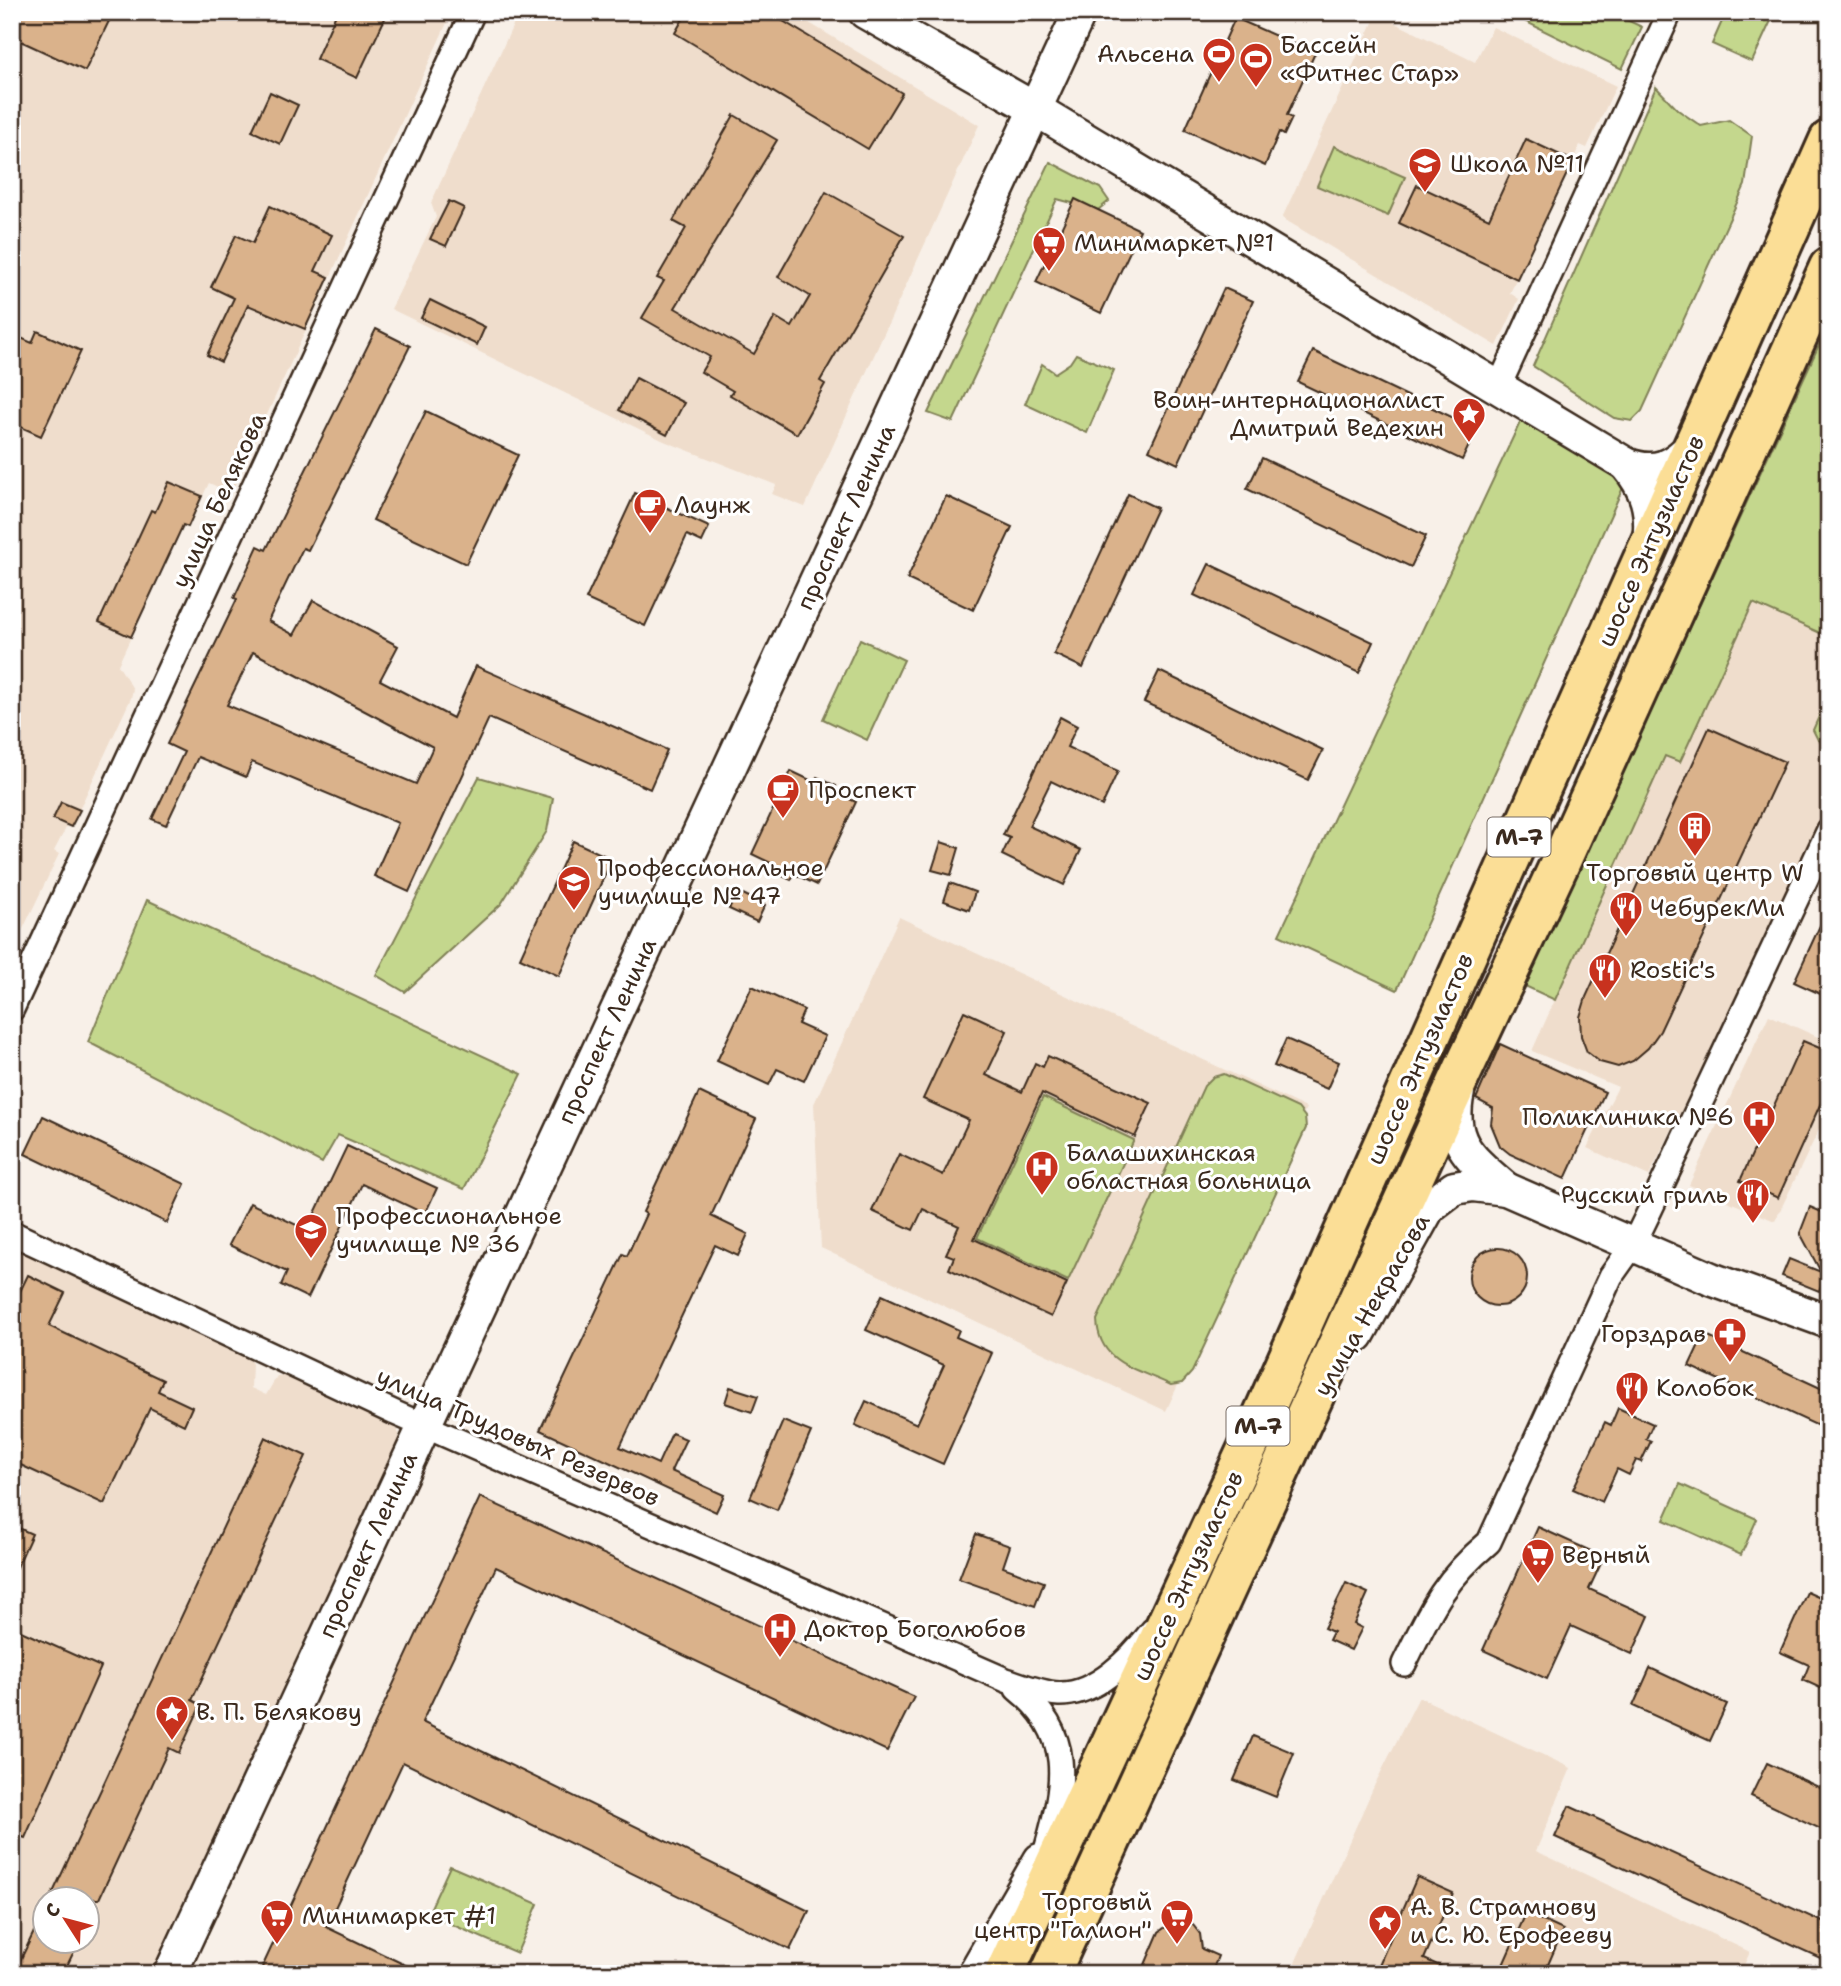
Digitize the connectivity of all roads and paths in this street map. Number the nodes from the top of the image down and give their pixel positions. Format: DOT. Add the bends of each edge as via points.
graph roads {
  1 [pos="473,12"];
  2 [pos="865,12"];
  3 [pos="1080,12"];
  4 [pos="1670,12"];
  5 [pos="1035,109"];
  6 [pos="1829,140"];
  7 [pos="1829,267"];
  8 [pos="1499,386"];
  9 [pos="1694,444"];
  10 [pos="1626,464"];
  11 [pos="1648,548"];
  12 [pos="1829,830"];
  13 [pos="12,1009"];
  14 [pos="1464,1068"];
  15 [pos="1506,1189"];
  16 [pos="12,1233"];
  17 [pos="1633,1245"];
  18 [pos="1829,1322"];
  19 [pos="424,1426"];
  20 [pos="1294,1439"];
  21 [pos="1180,1594"];
  22 [pos="1404,1664"];
  23 [pos="1006,1680"];
  24 [pos="1120,1725"];
  25 [pos="1046,1850"];
  26 [pos="170,1974"];
  27 [pos="974,1974"];
  28 [pos="1004,1974"];
  29 [pos="1051,1974"];
  1 -- 13 [label="street, улица Белякова"];
  2 -- 5 [label="main road"];
  3 -- 5 [label="main road, проспект Ленина"];
  4 -- 8 [label="street"];
  5 -- 8 [label="main road"];
  5 -- 19 [label="main road, проспект Ленина"];
  6 -- 9 [label="highway, шоссе Энтузиастов / М-7"];
  7 -- 14 [label="highway, шоссе Энтузиастов / М-7"];
  8 -- 10 [label="main road"];
  9 -- 10 [label="main road" via="1679,459 1654,471"];
  9 -- 11 [label="highway, шоссе Энтузиастов / М-7"];
  10 -- 11 [label="main road" via="1649,503"];
  11 -- 21 [label="highway, шоссе Энтузиастов / М-7"];
  12 -- 17 [label="street"];
  14 -- 15 [label="main road, улица Некрасова" via="1455,1105 1457,1135 1478,1166"];
  14 -- 20 [label="highway, шоссе Энтузиастов / М-7"];
  15 -- 17 [label="main road, улица Некрасова"];
  15 -- 20 [label="main road, улица Некрасова" via="1454,1188 1429,1207 1383,1294"];
  16 -- 19 [label="street, улица Трудовых Резервов"];
  17 -- 18 [label="main road, улица Некрасова"];
  17 -- 22 [label="street" via="1611,1276 1489,1542 1440,1592"];
  19 -- 23 [label="street, улица Трудовых Резервов"];
  19 -- 26 [label="main road, проспект Ленина"];
  20 -- 29 [label="highway, шоссе Энтузиастов / М-7"];
  21 -- 23 [label="street, улица Трудовых Резервов" via="1140,1646 1104,1679 1082,1690 1062,1694"];
  21 -- 24 [label="highway, шоссе Энтузиастов / М-7"];
  23 -- 25 [label="street, улица Трудовых Резервов" via="1035,1703 1058,1742 1062,1771 1059,1806"];
  24 -- 25 [label="main road"];
  24 -- 28 [label="highway, шоссе Энтузиастов / М-7"];
  25 -- 27 [label="main road"];
}
